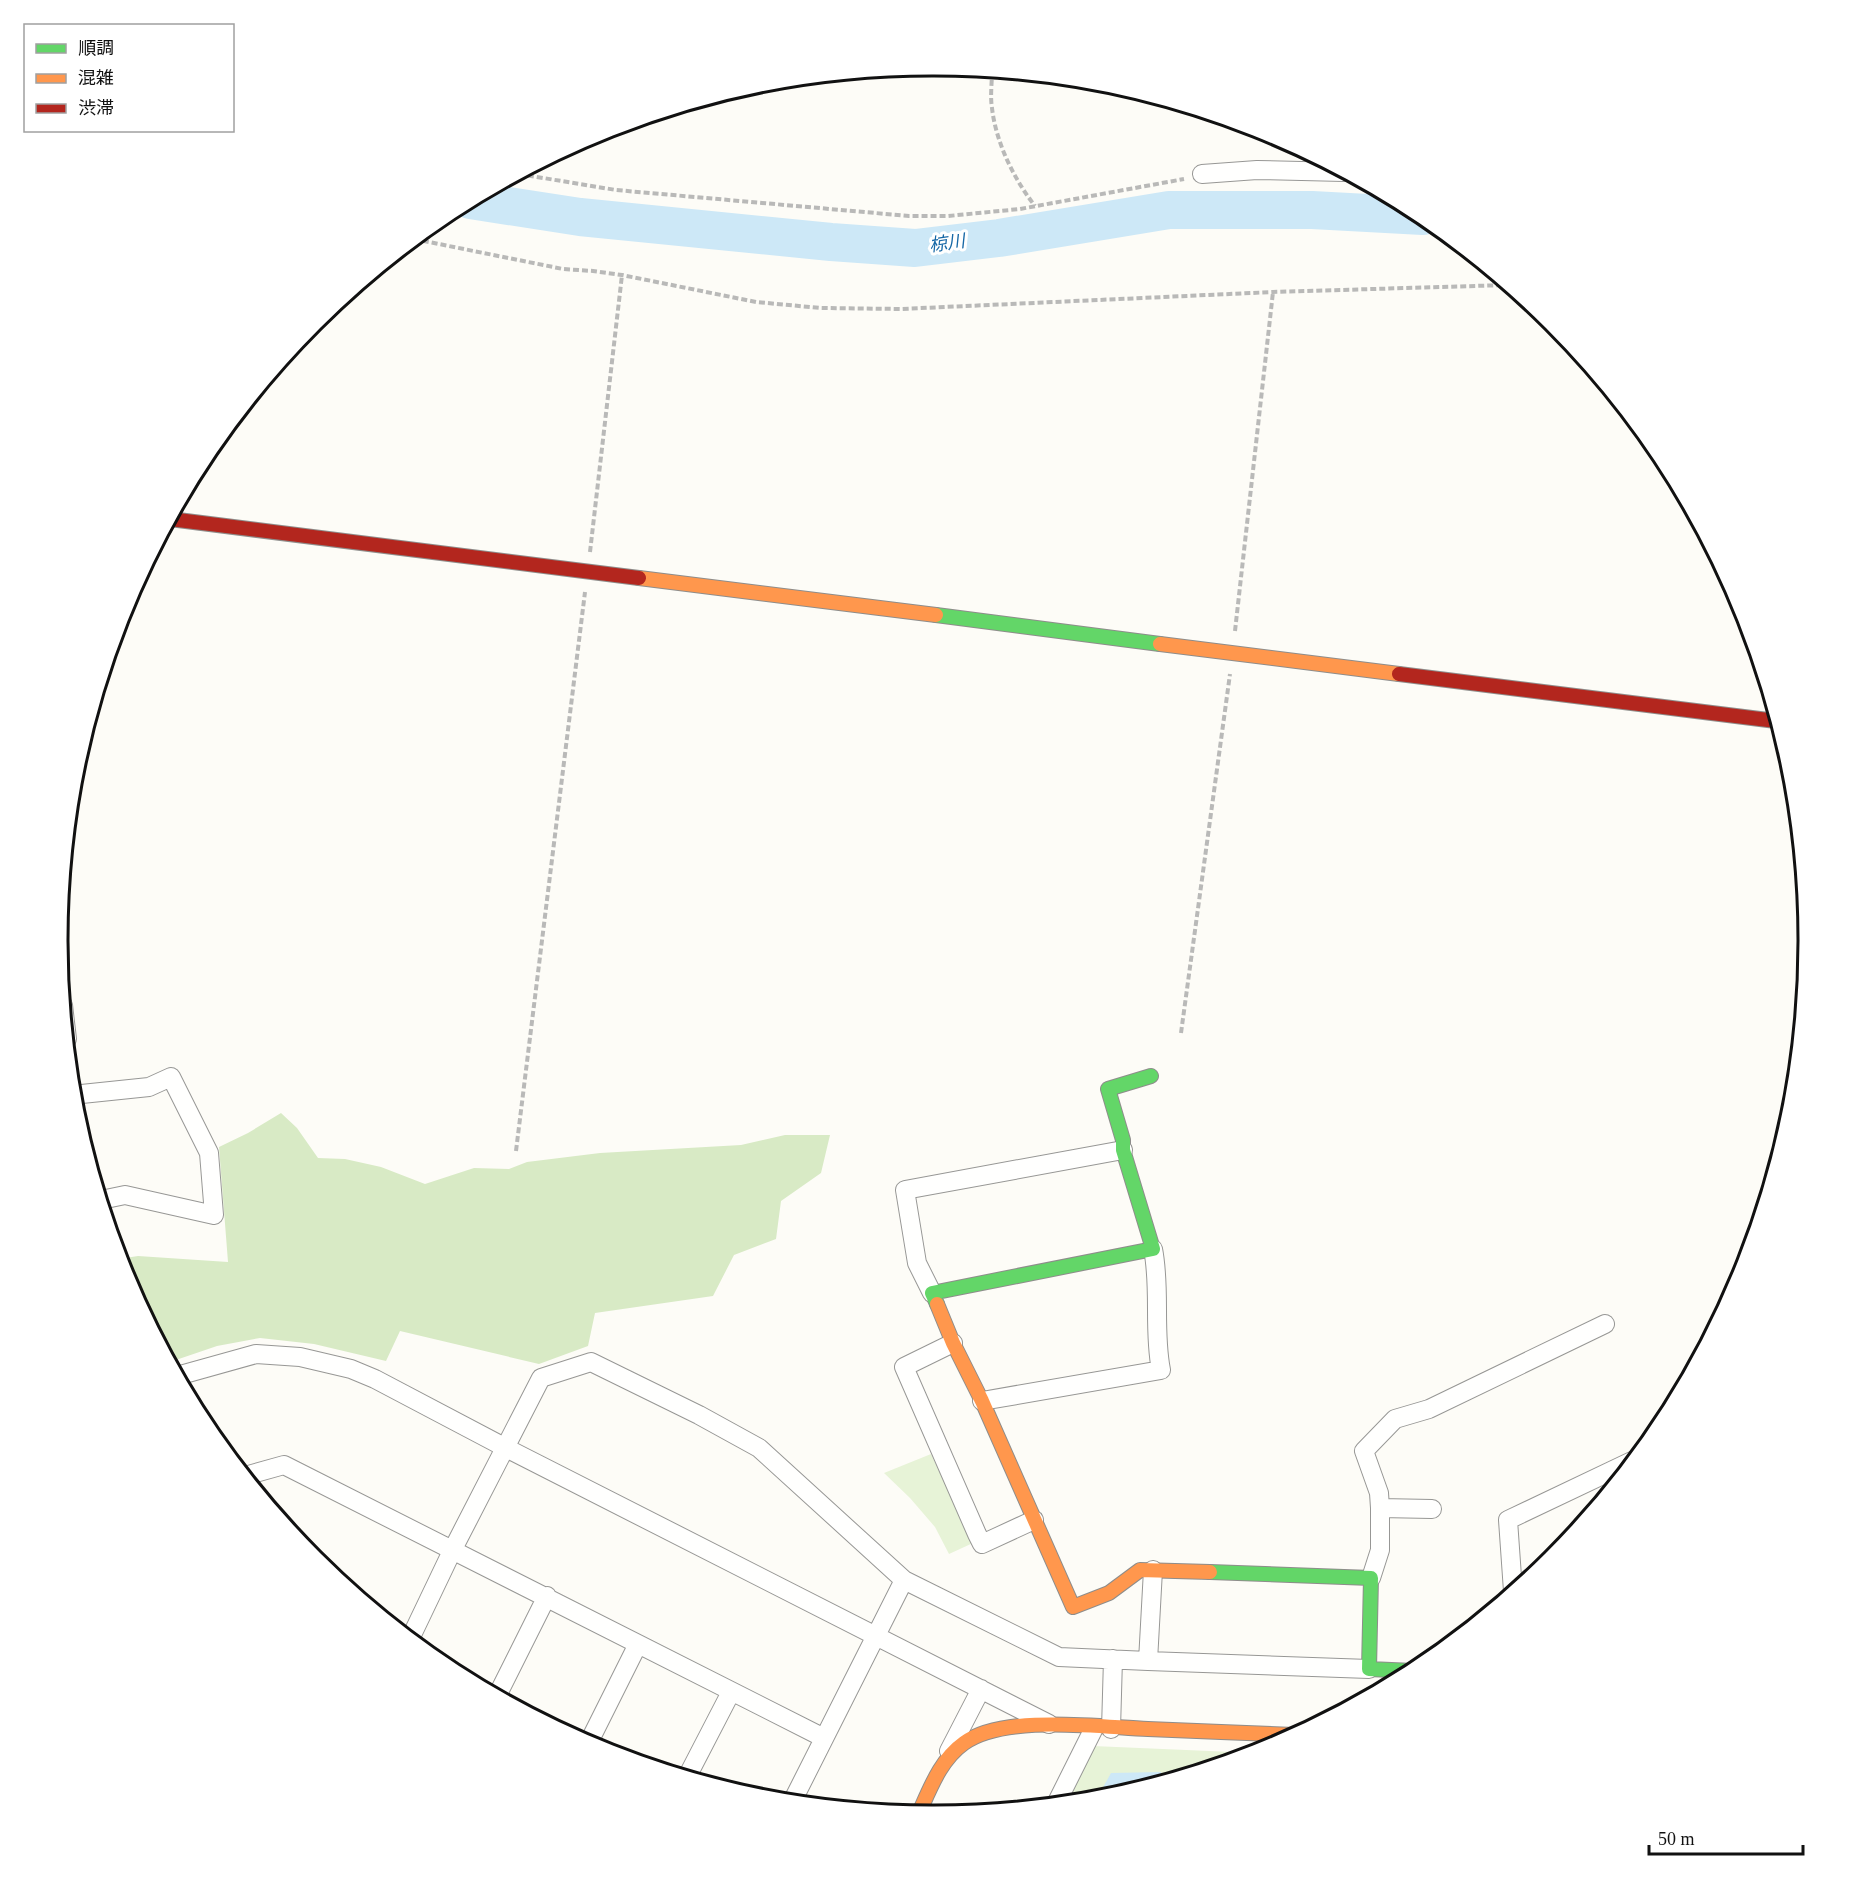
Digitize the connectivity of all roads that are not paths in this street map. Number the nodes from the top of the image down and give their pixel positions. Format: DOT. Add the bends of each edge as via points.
graph roads {
  1 [pos="1328,172"];
  2 [pos="1202,174"];
  3 [pos="177,520"];
  4 [pos="1769,720"];
  5 [pos="1151,1076"];
  6 [pos="82,1094"];
  7 [pos="1123,1150"];
  8 [pos="107,1199"];
  9 [pos="1153,1249"];
  10 [pos="932,1293"];
  11 [pos="1605,1324"];
  12 [pos="953,1343"];
  13 [pos="184,1374"];
  14 [pos="982,1401"];
  15 [pos="506,1448"];
  16 [pos="1619,1467"];
  17 [pos="252,1474"];
  18 [pos="1380,1508"];
  19 [pos="1432,1509"];
  20 [pos="1034,1520"];
  21 [pos="453,1550"];
  22 [pos="1153,1570"];
  23 [pos="1371,1578"];
  24 [pos="904,1580"];
  25 [pos="1512,1582"];
  26 [pos="547,1596"];
  27 [pos="413,1632"];
  28 [pos="876,1635"];
  29 [pos="638,1644"];
  30 [pos="1113,1659"];
  31 [pos="1148,1661"];
  32 [pos="1369,1669"];
  33 [pos="1397,1670"];
  34 [pos="981,1689"];
  35 [pos="500,1690"];
  36 [pos="731,1692"];
  37 [pos="1052,1725"];
  38 [pos="1103,1728"];
  39 [pos="1276,1734"];
  40 [pos="592,1736"];
  41 [pos="824,1738"];
  42 [pos="690,1771"];
  43 [pos="936,1775"];
  44 [pos="796,1794"];
  45 [pos="1061,1795"];
  46 [pos="923,1805"];
  1 -- 2 [label="street"];
  3 -- 4 [label="street"];
  5 -- 7 [label="street" via="1108,1089"];
  6 -- 8 [label="street" via="149,1087 171,1077 209,1153 214,1215 125,1195"];
  7 -- 9 [label="street"];
  7 -- 10 [label="street" via="905,1190 917,1263"];
  9 -- 10 [label="street"];
  9 -- 14 [label="street" via="1157,1266 1156,1348 1161,1370"];
  10 -- 12 [label="street"];
  11 -- 18 [label="street" via="1429,1409 1395,1419 1364,1451 1379,1493"];
  12 -- 14 [label="street"];
  12 -- 20 [label="street" via="904,1367 977,1534 982,1544"];
  13 -- 15 [label="street" via="256,1354 326,1362 375,1379"];
  14 -- 20 [label="street"];
  15 -- 21 [label="street"];
  15 -- 24 [label="street" via="541,1378 591,1362 759,1448"];
  15 -- 28 [label="street"];
  16 -- 25 [label="street" via="1508,1520"];
  17 -- 21 [label="street" via="284,1465"];
  18 -- 19 [label="street"];
  18 -- 23 [label="street" via="1380,1550"];
  20 -- 22 [label="street" via="1073,1607 1119,1588 1140,1570"];
  21 -- 26 [label="street"];
  21 -- 27 [label="street"];
  22 -- 23 [label="street"];
  22 -- 31 [label="street"];
  23 -- 32 [label="street"];
  24 -- 28 [label="street"];
  24 -- 30 [label="street" via="1059,1657"];
  26 -- 29 [label="street"];
  26 -- 35 [label="street"];
  28 -- 34 [label="street"];
  28 -- 41 [label="street"];
  29 -- 36 [label="street"];
  29 -- 40 [label="street"];
  30 -- 31 [label="street"];
  30 -- 38 [label="street"];
  31 -- 32 [label="street"];
  32 -- 33 [label="street"];
  34 -- 37 [label="street"];
  34 -- 43 [label="street"];
  36 -- 41 [label="street"];
  36 -- 42 [label="street"];
  37 -- 38 [label="street"];
  37 -- 43 [label="street" via="1013,1726 971,1739 955,1750"];
  38 -- 39 [label="street"];
  38 -- 45 [label="street"];
  41 -- 44 [label="street"];
  43 -- 46 [label="street"];
}
